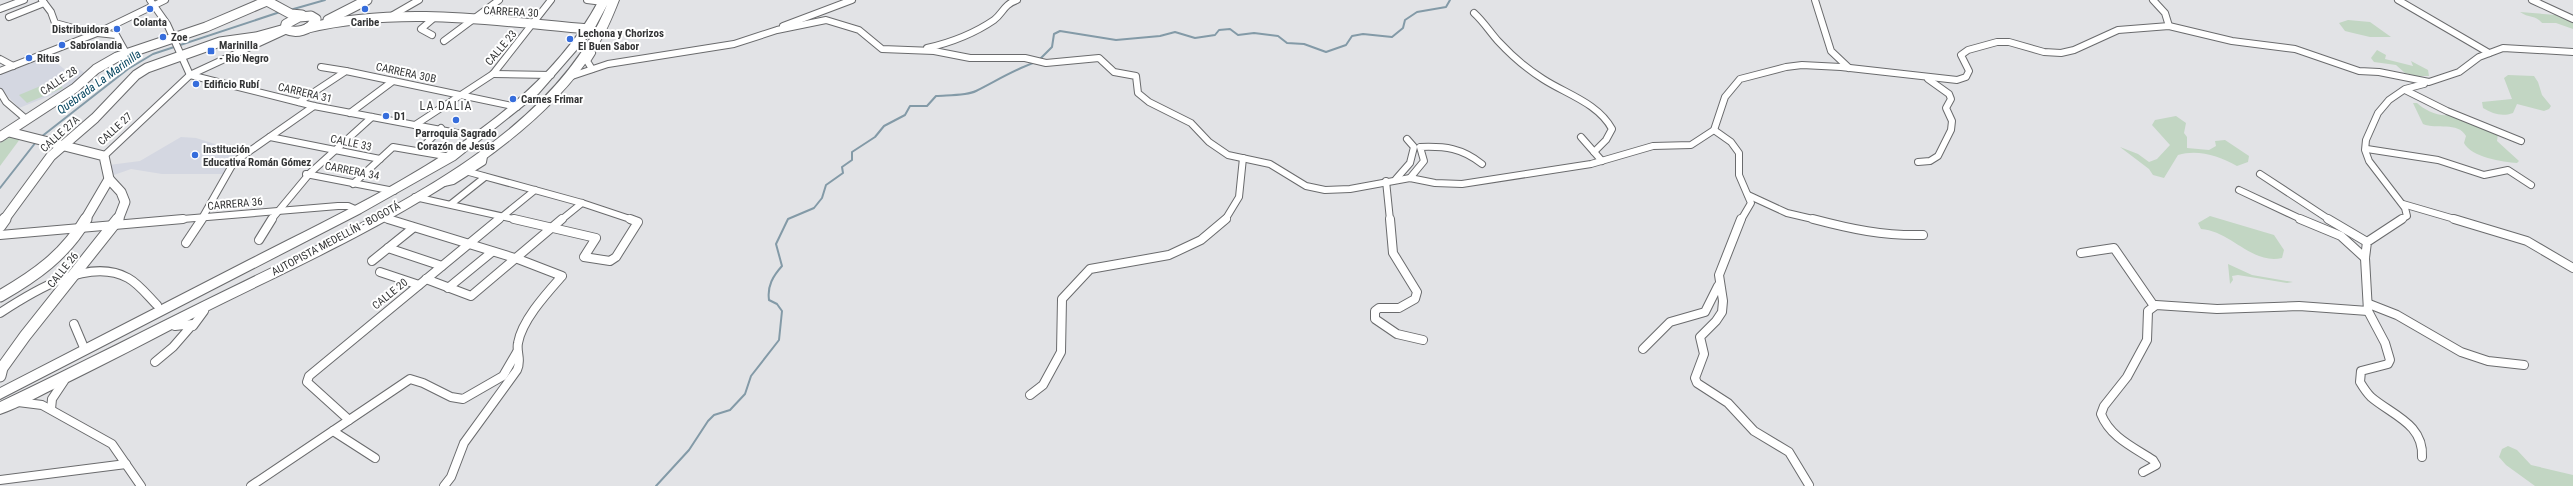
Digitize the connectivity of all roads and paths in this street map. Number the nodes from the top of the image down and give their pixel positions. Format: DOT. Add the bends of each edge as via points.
graph roads {
  1 [pos="24,0"];
  2 [pos="150,0"];
  3 [pos="165,0"];
  4 [pos="267,0"];
  5 [pos="367,0"];
  6 [pos="419,0"];
  7 [pos="499,0"];
  8 [pos="551,0"];
  9 [pos="587,0"];
  10 [pos="852,0"];
  11 [pos="1017,0"];
  12 [pos="1815,0"];
  13 [pos="2152,0"];
  14 [pos="2398,0"];
  15 [pos="2532,0"];
  16 [pos="43,1"];
  17 [pos="607,1"];
  18 [pos="156,4"];
  19 [pos="1,8"];
  20 [pos="1474,13"];
  21 [pos="393,15"];
  22 [pos="306,16"];
  23 [pos="9,17"];
  24 [pos="315,17"];
  25 [pos="435,17"];
  26 [pos="2573,19"];
  27 [pos="328,20"];
  28 [pos="472,20"];
  29 [pos="337,21"];
  30 [pos="287,24"];
  31 [pos="534,24"];
  32 [pos="2169,26"];
  33 [pos="311,27"];
  34 [pos="777,30"];
  35 [pos="594,32"];
  36 [pos="97,33"];
  37 [pos="432,35"];
  38 [pos="173,40"];
  39 [pos="444,41"];
  40 [pos="911,50"];
  41 [pos="2573,52"];
  42 [pos="126,53"];
  43 [pos="179,53"];
  44 [pos="2489,53"];
  45 [pos="0,59"];
  46 [pos="13,66"];
  47 [pos="321,67"];
  48 [pos="1849,68"];
  49 [pos="592,69"];
  50 [pos="0,71"];
  51 [pos="346,71"];
  52 [pos="493,74"];
  53 [pos="190,75"];
  54 [pos="551,75"];
  55 [pos="569,77"];
  56 [pos="1927,79"];
  57 [pos="393,81"];
  58 [pos="2429,82"];
  59 [pos="2404,90"];
  60 [pos="0,92"];
  61 [pos="461,95"];
  62 [pos="298,102"];
  63 [pos="314,106"];
  64 [pos="517,107"];
  65 [pos="350,113"];
  66 [pos="372,117"];
  67 [pos="26,119"];
  68 [pos="415,125"];
  69 [pos="441,128"];
  70 [pos="1714,130"];
  71 [pos="4,131"];
  72 [pos="0,137"];
  73 [pos="270,137"];
  74 [pos="478,137"];
  75 [pos="1581,137"];
  76 [pos="1407,139"];
  77 [pos="2521,141"];
  78 [pos="64,145"];
  79 [pos="334,149"];
  80 [pos="420,150"];
  81 [pos="2367,150"];
  82 [pos="485,152"];
  83 [pos="1594,152"];
  84 [pos="104,156"];
  85 [pos="1243,158"];
  86 [pos="380,159"];
  87 [pos="446,160"];
  88 [pos="1602,161"];
  89 [pos="1918,162"];
  90 [pos="1482,164"];
  91 [pos="469,172"];
  92 [pos="306,174"];
  93 [pos="2260,174"];
  94 [pos="450,175"];
  95 [pos="485,178"];
  96 [pos="1410,178"];
  97 [pos="109,179"];
  98 [pos="1396,179"];
  99 [pos="1386,181"];
  100 [pos="438,183"];
  101 [pos="353,184"];
  102 [pos="2531,185"];
  103 [pos="535,190"];
  104 [pos="2239,190"];
  105 [pos="394,191"];
  106 [pos="1748,195"];
  107 [pos="415,197"];
  108 [pos="582,203"];
  109 [pos="451,204"];
  110 [pos="2403,204"];
  111 [pos="357,210"];
  112 [pos="275,212"];
  113 [pos="502,215"];
  114 [pos="379,217"];
  115 [pos="203,218"];
  116 [pos="0,226"];
  117 [pos="114,227"];
  118 [pos="554,227"];
  119 [pos="413,228"];
  120 [pos="80,229"];
  121 [pos="0,235"];
  122 [pos="1923,235"];
  123 [pos="259,240"];
  124 [pos="2367,242"];
  125 [pos="186,243"];
  126 [pos="467,244"];
  127 [pos="388,248"];
  128 [pos="492,252"];
  129 [pos="2081,253"];
  130 [pos="2365,258"];
  131 [pos="518,259"];
  132 [pos="372,260"];
  133 [pos="442,266"];
  134 [pos="2573,268"];
  135 [pos="380,272"];
  136 [pos="73,276"];
  137 [pos="426,279"];
  138 [pos="249,284"];
  139 [pos="419,285"];
  140 [pos="1718,285"];
  141 [pos="448,288"];
  142 [pos="190,295"];
  143 [pos="0,296"];
  144 [pos="157,305"];
  145 [pos="2154,306"];
  146 [pos="2369,308"];
  147 [pos="204,311"];
  148 [pos="0,313"];
  149 [pos="74,324"];
  150 [pos="175,326"];
  151 [pos="193,326"];
  152 [pos="1423,340"];
  153 [pos="1643,349"];
  154 [pos="85,350"];
  155 [pos="518,350"];
  156 [pos="155,362"];
  157 [pos="2524,365"];
  158 [pos="70,375"];
  159 [pos="0,376"];
  160 [pos="1030,395"];
  161 [pos="5,400"];
  162 [pos="51,409"];
  163 [pos="349,420"];
  164 [pos="333,431"];
  165 [pos="2422,457"];
  166 [pos="375,458"];
  167 [pos="126,464"];
  168 [pos="2143,472"];
  169 [pos="0,480"];
  170 [pos="1809,485"];
  171 [pos="141,486"];
  172 [pos="251,486"];
  173 [pos="444,486"];
  1 -- 19 [label="street"];
  2 -- 18 [label="street"];
  3 -- 18 [label="street"];
  4 -- 30 [label="street" via="276,6"];
  4 -- 38 [label="street, CALLE 28" via="226,20"];
  5 -- 27 [label="street"];
  6 -- 21 [label="street"];
  7 -- 28 [label="street"];
  8 -- 31 [label="street, CALLE 23"];
  9 -- 17 [label="street"];
  10 -- 34 [label="street" via="788,23"];
  11 -- 40 [label="street" via="1006,4 999,16 949,43"];
  12 -- 48 [label="street" via="1831,51"];
  13 -- 32 [label="street" via="2164,14"];
  14 -- 44 [label="street"];
  15 -- 26 [label="street"];
  16 -- 23 [label="street"];
  16 -- 36 [label="street" via="55,23"];
  17 -- 35 [label="highway, AUTOPISTA MEDELLÍN - BOGOTÁ"];
  18 -- 36 [label="street"];
  18 -- 38 [label="street" via="167,20"];
  20 -- 83 [label="street" via="1485,22 1497,40 1536,75 1598,112 1611,124 1612,130 1606,140"];
  21 -- 25 [label="street, CARRERA 30"];
  21 -- 29 [label="street, CARRERA 30"];
  22 -- 24 [label="street, CARRERA 30"];
  22 -- 30 [label="street, CALLE 27A"];
  24 -- 27 [label="street, CARRERA 30"];
  24 -- 33 [label="street" via="316,22"];
  25 -- 28 [label="street, CARRERA 30"];
  25 -- 37 [label="street" via="422,29"];
  27 -- 29 [label="street, CARRERA 30"];
  27 -- 33 [label="street"];
  28 -- 31 [label="street, CARRERA 30"];
  28 -- 39 [label="street"];
  29 -- 33 [label="street, CARRERA 30"];
  30 -- 33 [label="street, CARRERA 30" via="297,31"];
  30 -- 43 [label="street, CALLE 27A" via="256,37 220,42"];
  30 -- 53 [label="street, CALLE 27"];
  31 -- 35 [label="street, CARRERA 30"];
  31 -- 52 [label="street, CALLE 23"];
  32 -- 56 [label="street" via="2118,30 2074,50 2061,53 2044,52 2009,42 1997,42 1968,50 1961,55 1969,71 1966,76 1957,80"];
  32 -- 58 [label="street" via="2232,41 2295,49 2359,71 2379,72"];
  34 -- 40 [label="street" via="814,22 836,21 864,33 882,49"];
  34 -- 49 [label="street" via="740,43 608,64"];
  35 -- 49 [label="street" via="598,43 587,61"];
  35 -- 54 [label="highway, AUTOPISTA MEDELLÍN - BOGOTÁ"];
  35 -- 55 [label="highway, AUTOPISTA MEDELLÍN - BOGOTÁ"];
  36 -- 42 [label="street" via="105,31 120,37"];
  36 -- 46 [label="street"];
  38 -- 42 [label="street, CALLE 28"];
  38 -- 43 [label="street"];
  40 -- 85 [label="street" via="934,51 970,58 1026,58 1046,63 1099,58 1114,72 1136,76 1138,93 1149,102 1191,123 1209,142 1228,155"];
  41 -- 44 [label="street" via="2510,48"];
  42 -- 67 [label="street, CALLE 28" via="96,69 75,88"];
  43 -- 53 [label="street"];
  43 -- 78 [label="street, CALLE 27A" via="136,75 95,118"];
  44 -- 58 [label="street" via="2459,72"];
  45 -- 46 [label="street"];
  46 -- 50 [label="street"];
  47 -- 51 [label="street, CARRERA 30B"];
  48 -- 56 [label="street"];
  48 -- 70 [label="street" via="1818,65 1785,67 1740,79 1725,97"];
  49 -- 55 [label="street"];
  51 -- 57 [label="street, CARRERA 30B"];
  51 -- 62 [label="street"];
  52 -- 54 [label="street"];
  52 -- 61 [label="street, CALLE 23"];
  53 -- 62 [label="street, CARRERA 31"];
  53 -- 84 [label="street, CALLE 27"];
  54 -- 64 [label="highway, AUTOPISTA MEDELLÍN - BOGOTÁ"];
  55 -- 82 [label="highway, AUTOPISTA MEDELLÍN - BOGOTÁ" via="533,115"];
  56 -- 89 [label="street" via="1949,94 1951,99 1946,108 1952,121 1951,130 1938,156 1930,161"];
  57 -- 61 [label="street, CARRERA 30B"];
  57 -- 65 [label="street"];
  58 -- 59 [label="street"];
  59 -- 77 [label="street" via="2447,111"];
  59 -- 81 [label="street" via="2395,95 2374,117 2367,139"];
  60 -- 67 [label="street" via="6,102"];
  61 -- 64 [label="street, CARRERA 30B"];
  61 -- 68 [label="street, CALLE 23"];
  62 -- 63 [label="street, CARRERA 31"];
  63 -- 65 [label="street, CARRERA 31"];
  63 -- 73 [label="street"];
  64 -- 74 [label="highway, AUTOPISTA MEDELLÍN - BOGOTÁ"];
  65 -- 66 [label="street, CARRERA 31"];
  66 -- 68 [label="street, CARRERA 31"];
  66 -- 79 [label="street"];
  67 -- 71 [label="street, CALLE 28"];
  68 -- 69 [label="street, CARRERA 31"];
  69 -- 74 [label="street, CARRERA 31"];
  69 -- 80 [label="street"];
  70 -- 88 [label="street" via="1692,145 1653,146"];
  70 -- 106 [label="street" via="1731,142 1739,153 1736,163 1739,177"];
  71 -- 72 [label="street, CALLE 28"];
  71 -- 78 [label="street"];
  73 -- 79 [label="street, CALLE 33"];
  73 -- 115 [label="street" via="234,162"];
  74 -- 87 [label="highway, AUTOPISTA MEDELLÍN - BOGOTÁ"];
  75 -- 83 [label="street"];
  76 -- 98 [label="street" via="1414,147 1413,155"];
  78 -- 84 [label="street"];
  78 -- 116 [label="street, CALLE 27A" via="44,165"];
  79 -- 86 [label="street, CALLE 33"];
  79 -- 92 [label="street"];
  80 -- 86 [label="street" via="393,146"];
  80 -- 87 [label="street"];
  81 -- 102 [label="street" via="2449,162 2484,175 2508,170"];
  81 -- 110 [label="street" via="2374,168"];
  82 -- 91 [label="street" via="483,162"];
  82 -- 94 [label="highway, AUTOPISTA MEDELLÍN - BOGOTÁ"];
  83 -- 88 [label="street"];
  84 -- 97 [label="street, CALLE 27"];
  85 -- 99 [label="street" via="1270,164 1306,186 1325,190 1350,189"];
  85 -- 160 [label="street" via="1243,179 1235,207 1227,220 1197,243 1160,258 1090,269 1067,292 1060,307 1061,352 1043,385"];
  86 -- 101 [label="street"];
  87 -- 94 [label="highway" via="456,158 495,130 508,130"];
  87 -- 105 [label="highway, AUTOPISTA MEDELLÍN - BOGOTÁ"];
  88 -- 96 [label="street" via="1462,184 1435,184"];
  90 -- 96 [label="street" via="1466,151 1443,146 1420,147 1424,161"];
  91 -- 95 [label="street"];
  91 -- 100 [label="street" via="453,181"];
  92 -- 101 [label="street, CARRERA 34"];
  92 -- 112 [label="street"];
  93 -- 124 [label="street" via="2305,206"];
  94 -- 100 [label="highway, AUTOPISTA MEDELLÍN - BOGOTÁ"];
  95 -- 103 [label="street"];
  95 -- 109 [label="street"];
  96 -- 98 [label="street"];
  97 -- 117 [label="street, CALLE 26" via="126,203"];
  97 -- 120 [label="street"];
  98 -- 99 [label="street"];
  99 -- 152 [label="street" via="1393,253 1417,292 1415,299 1399,308 1380,308 1375,311 1375,319 1390,332 1404,338"];
  100 -- 107 [label="highway, AUTOPISTA MEDELLÍN - BOGOTÁ"];
  101 -- 105 [label="street, CARRERA 34"];
  103 -- 108 [label="street"];
  103 -- 113 [label="street, CALLE 20"];
  104 -- 130 [label="street" via="2287,214 2341,236"];
  105 -- 111 [label="highway, AUTOPISTA MEDELLÍN - BOGOTÁ"];
  106 -- 122 [label="street" via="1787,213 1864,232 1892,236"];
  106 -- 140 [label="street" via="1751,203 1732,241 1719,275"];
  107 -- 109 [label="street"];
  107 -- 114 [label="highway, AUTOPISTA MEDELLÍN - BOGOTÁ"];
  108 -- 118 [label="street"];
  108 -- 118 [label="street" via="638,221 613,260 585,258 584,255 596,238"];
  109 -- 113 [label="street"];
  110 -- 124 [label="street" via="2407,212 2404,220"];
  110 -- 134 [label="street" via="2527,241"];
  111 -- 112 [label="street, CARRERA 36" via="348,206 338,206"];
  111 -- 142 [label="highway, AUTOPISTA MEDELLÍN - BOGOTÁ"];
  112 -- 115 [label="street, CARRERA 36"];
  112 -- 123 [label="street"];
  113 -- 118 [label="street"];
  113 -- 126 [label="street, CALLE 20"];
  114 -- 119 [label="street"];
  114 -- 138 [label="highway, AUTOPISTA MEDELLÍN - BOGOTÁ"];
  115 -- 117 [label="street, CARRERA 36"];
  115 -- 125 [label="street"];
  117 -- 120 [label="street, CARRERA 36"];
  117 -- 136 [label="street, CALLE 26"];
  118 -- 131 [label="street"];
  119 -- 126 [label="street"];
  119 -- 127 [label="street"];
  120 -- 121 [label="street, CARRERA 36"];
  120 -- 143 [label="street" via="50,264"];
  124 -- 130 [label="street"];
  126 -- 128 [label="street"];
  126 -- 133 [label="street, CALLE 20"];
  127 -- 132 [label="street"];
  127 -- 133 [label="street"];
  128 -- 131 [label="street"];
  128 -- 141 [label="street"];
  129 -- 145 [label="street" via="2114,248"];
  130 -- 146 [label="street"];
  131 -- 141 [label="street" via="471,296"];
  131 -- 155 [label="street" via="562,276 537,304 518,343"];
  133 -- 137 [label="street, CALLE 20"];
  135 -- 139 [label="street"];
  136 -- 144 [label="street" via="104,272 124,275"];
  136 -- 148 [label="street" via="40,288"];
  136 -- 159 [label="street, CALLE 26" via="25,336 2,368"];
  137 -- 139 [label="street, CALLE 20"];
  137 -- 141 [label="street"];
  138 -- 142 [label="highway" via="222,294 138,336 130,338 125,335 133,327"];
  138 -- 158 [label="highway, AUTOPISTA MEDELLÍN - BOGOTÁ"];
  139 -- 163 [label="street, CALLE 20" via="306,379"];
  140 -- 153 [label="street" via="1705,312 1670,322"];
  140 -- 170 [label="street" via="1723,301 1722,315 1700,337 1704,354 1695,378 1697,383 1728,403 1754,431 1789,452"];
  142 -- 154 [label="highway, AUTOPISTA MEDELLÍN - BOGOTÁ"];
  145 -- 146 [label="street" via="2217,309 2299,306"];
  145 -- 168 [label="street" via="2148,310 2148,340 2127,377 2104,406 2101,414 2106,426 2118,438 2153,460 2156,465"];
  146 -- 157 [label="street" via="2397,315 2461,352 2488,361"];
  146 -- 165 [label="street" via="2390,360 2388,364 2361,371 2360,382 2370,396 2414,428 2419,435"];
  147 -- 151 [label="street"];
  149 -- 154 [label="street"];
  150 -- 151 [label="street"];
  151 -- 156 [label="street"];
  154 -- 161 [label="highway, AUTOPISTA MEDELLÍN - BOGOTÁ"];
  155 -- 163 [label="street" via="513,365 506,374 463,399 457,400 432,386 410,379"];
  155 -- 173 [label="street" via="520,364 515,375 464,443 451,477"];
  158 -- 161 [label="highway, AUTOPISTA MEDELLÍN - BOGOTÁ"];
  158 -- 162 [label="street" via="56,390"];
  161 -- 161 [label="highway" via="104,354 110,346 108,344 98,347 19,388"];
  161 -- 162 [label="street" via="33,402"];
  162 -- 167 [label="street" via="60,417 112,444"];
  163 -- 164 [label="street"];
  164 -- 166 [label="street"];
  164 -- 172 [label="street"];
  167 -- 169 [label="street"];
  167 -- 171 [label="street"];
}
